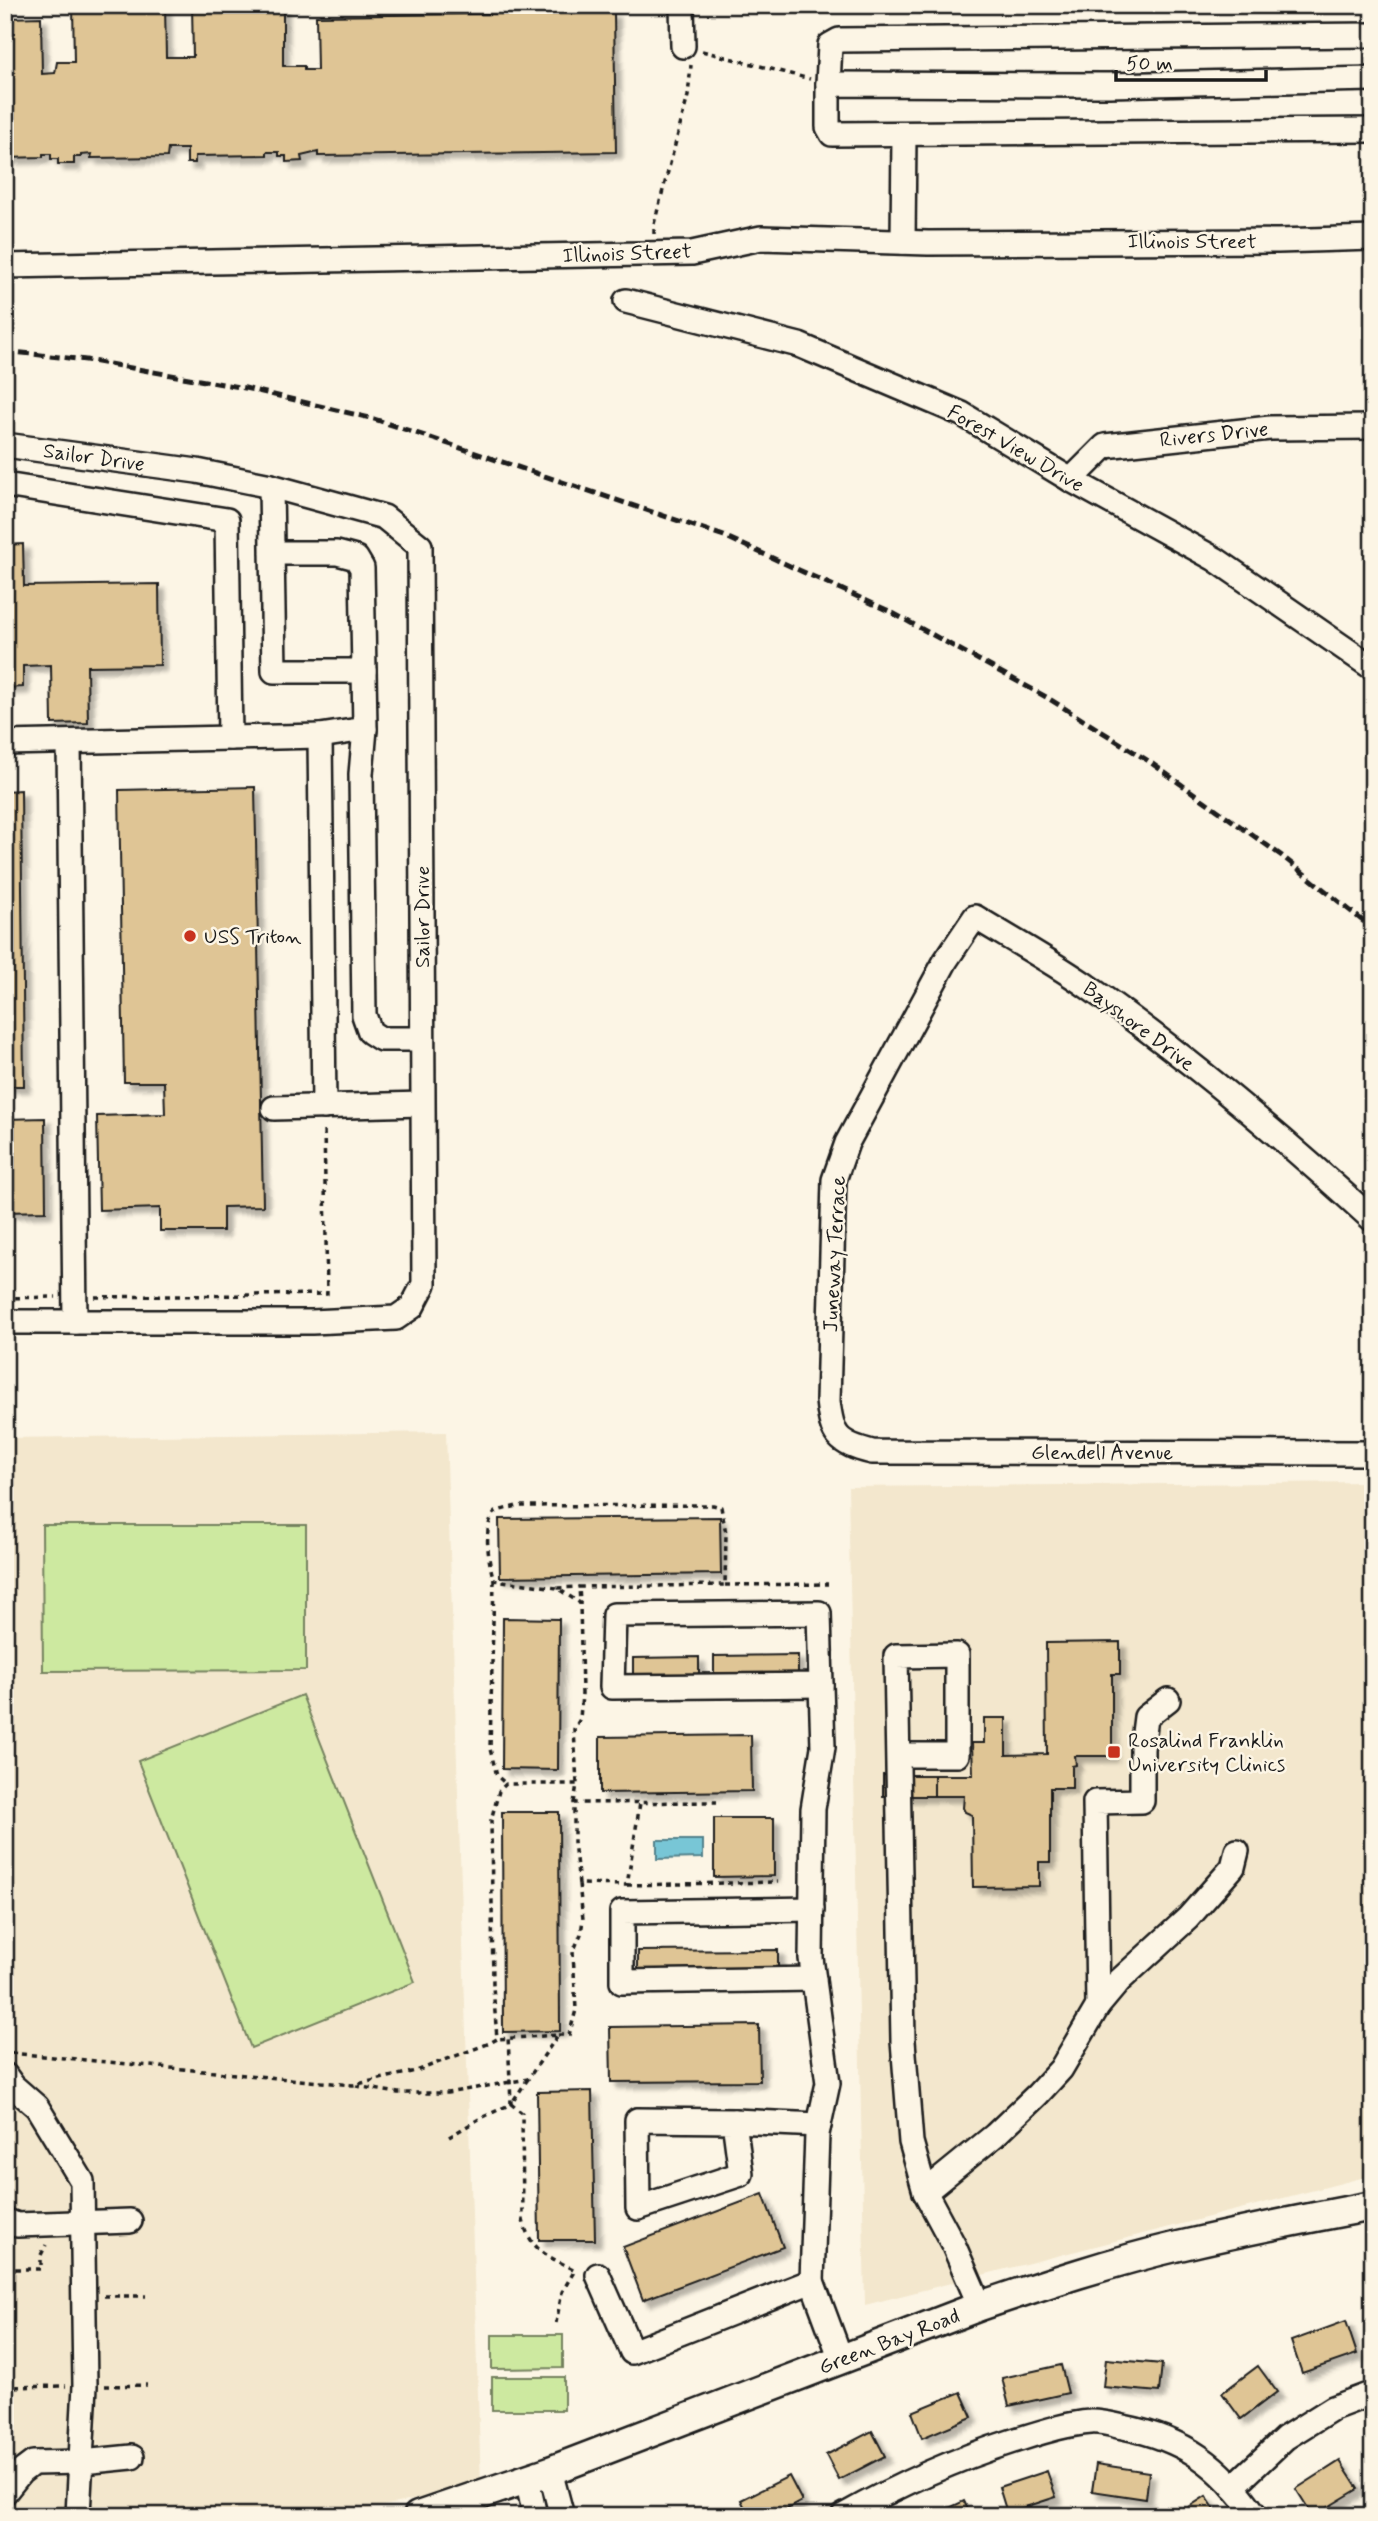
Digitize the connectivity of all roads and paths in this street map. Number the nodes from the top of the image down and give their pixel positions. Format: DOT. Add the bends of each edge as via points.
graph roads {
  1 [pos="682,5"];
  2 [pos="1373,35"];
  3 [pos="687,47"];
  4 [pos="1373,79"];
  5 [pos="828,84"];
  6 [pos="1373,130"];
  7 [pos="904,134"];
  8 [pos="1373,238"];
  9 [pos="903,242"];
  10 [pos="654,254"];
  11 [pos="5,265"];
  12 [pos="626,301"];
  13 [pos="1373,427"];
  14 [pos="5,444"];
  15 [pos="1071,480"];
  16 [pos="5,485"];
  17 [pos="271,486"];
  18 [pos="272,554"];
  19 [pos="1373,667"];
  20 [pos="364,671"];
  21 [pos="365,729"];
  22 [pos="320,736"];
  23 [pos="230,738"];
  24 [pos="69,742"];
  25 [pos="5,743"];
  26 [pos="920,1009"];
  27 [pos="422,1039"];
  28 [pos="422,1104"];
  29 [pos="324,1107"];
  30 [pos="274,1108"];
  31 [pos="1373,1220"];
  32 [pos="74,1297"];
  33 [pos="5,1298"];
  34 [pos="5,1322"];
  35 [pos="75,1322"];
  36 [pos="837,1433"];
  37 [pos="1373,1453"];
  38 [pos="494,1580"];
  39 [pos="828,1584"];
  40 [pos="724,1585"];
  41 [pos="579,1587"];
  42 [pos="557,1588"];
  43 [pos="580,1603"];
  44 [pos="821,1685"];
  45 [pos="1168,1700"];
  46 [pos="898,1755"];
  47 [pos="506,1784"];
  48 [pos="577,1784"];
  49 [pos="717,1802"];
  50 [pos="574,1803"];
  51 [pos="640,1803"];
  52 [pos="1237,1851"];
  53 [pos="778,1882"];
  54 [pos="579,1884"];
  55 [pos="627,1885"];
  56 [pos="812,1909"];
  57 [pos="814,1979"];
  58 [pos="1098,2006"];
  59 [pos="558,2035"];
  60 [pos="508,2036"];
  61 [pos="497,2039"];
  62 [pos="5,2052"];
  63 [pos="528,2079"];
  64 [pos="511,2081"];
  65 [pos="353,2085"];
  66 [pos="8,2087"];
  67 [pos="511,2104"];
  68 [pos="734,2121"];
  69 [pos="819,2125"];
  70 [pos="449,2137"];
  71 [pos="925,2192"];
  72 [pos="1373,2206"];
  73 [pos="5,2220"];
  74 [pos="130,2221"];
  75 [pos="84,2222"];
  76 [pos="54,2243"];
  77 [pos="5,2269"];
  78 [pos="597,2275"];
  79 [pos="811,2281"];
  80 [pos="980,2306"];
  81 [pos="556,2323"];
  82 [pos="841,2359"];
  83 [pos="1373,2393"];
  84 [pos="132,2457"];
  85 [pos="82,2462"];
  86 [pos="538,2475"];
  87 [pos="1233,2487"];
  88 [pos="5,2492"];
  89 [pos="78,2514"];
  90 [pos="418,2516"];
  91 [pos="535,2516"];
  92 [pos="562,2516"];
  93 [pos="843,2516"];
  94 [pos="1256,2516"];
  1 -- 3 [label="street"];
  2 -- 5 [label="street" via="839,40 830,45"];
  3 -- 5 [label="path"];
  3 -- 10 [label="path" via="691,71 688,96 653,224"];
  4 -- 5 [label="street" via="1109,85"];
  5 -- 7 [label="street" via="832,134"];
  6 -- 7 [label="street"];
  7 -- 9 [label="street"];
  8 -- 9 [label="street, Illinois Street"];
  9 -- 10 [label="street, Illinois Street" via="761,238 692,253"];
  10 -- 11 [label="street, Illinois Street"];
  12 -- 15 [label="street, Forest View Drive" via="799,345 962,414"];
  13 -- 15 [label="street, Rivers Drive" via="1270,428 1105,446"];
  14 -- 17 [label="street, Sailor Drive"];
  15 -- 19 [label="street, Forest View Drive" via="1215,559"];
  16 -- 23 [label="street" via="227,520"];
  17 -- 18 [label="street"];
  17 -- 27 [label="street, Sailor Drive" via="384,517 420,547"];
  18 -- 20 [label="street" via="337,553 356,558 362,568"];
  18 -- 20 [label="street" via="274,671"];
  20 -- 21 [label="street"];
  21 -- 22 [label="street"];
  21 -- 27 [label="street" via="361,774 364,1015 370,1032 381,1038"];
  22 -- 23 [label="street"];
  22 -- 29 [label="street"];
  23 -- 24 [label="street"];
  24 -- 25 [label="street"];
  24 -- 32 [label="street"];
  26 -- 31 [label="street, Bayshore Drive" via="975,917 1084,984 1197,1069 1283,1138"];
  26 -- 36 [label="street, Juneway Terrace" via="847,1143 834,1180 828,1401 831,1425"];
  27 -- 28 [label="street, Sailor Drive"];
  28 -- 29 [label="street"];
  28 -- 35 [label="street, Sailor Drive" via="424,1284 412,1307 396,1318"];
  29 -- 30 [label="street"];
  29 -- 32 [label="path" via="327,1294"];
  32 -- 33 [label="path"];
  32 -- 35 [label="street"];
  34 -- 35 [label="street, Sailor Drive"];
  36 -- 37 [label="street, Glendell Avenue" via="848,1445 872,1452"];
  38 -- 40 [label="path" via="488,1566 488,1523 495,1513 517,1506 713,1505 722,1507 725,1517"];
  38 -- 42 [label="path"];
  38 -- 47 [label="path" via="490,1749 497,1776"];
  39 -- 40 [label="path"];
  40 -- 41 [label="path"];
  41 -- 42 [label="path"];
  41 -- 43 [label="path"];
  42 -- 43 [label="path"];
  43 -- 48 [label="path" via="582,1694 574,1729"];
  44 -- 44 [label="street" via="820,1613 614,1615 612,1687"];
  44 -- 56 [label="street" via="823,1747 813,1809"];
  45 -- 58 [label="street" via="1146,1717 1142,1801 1096,1802"];
  46 -- 46 [label="street" via="957,1755 957,1655 896,1656"];
  46 -- 71 [label="street" via="904,2054 911,2142"];
  47 -- 48 [label="path"];
  47 -- 61 [label="path" via="499,1791 491,1820"];
  48 -- 50 [label="path"];
  49 -- 51 [label="path"];
  50 -- 51 [label="path"];
  50 -- 54 [label="path"];
  51 -- 55 [label="path"];
  52 -- 58 [label="street" via="1233,1867 1215,1888"];
  53 -- 55 [label="path"];
  54 -- 55 [label="path"];
  54 -- 59 [label="path" via="583,1919 572,1965 576,2011 569,2035"];
  56 -- 57 [label="street"];
  56 -- 57 [label="street" via="622,1912 622,1982"];
  57 -- 69 [label="street" via="828,2083"];
  58 -- 71 [label="street" via="1060,2069 1037,2095"];
  59 -- 60 [label="path"];
  59 -- 63 [label="path"];
  60 -- 61 [label="path"];
  60 -- 64 [label="path"];
  61 -- 65 [label="path" via="416,2071"];
  62 -- 65 [label="path"];
  63 -- 64 [label="path"];
  63 -- 67 [label="path"];
  64 -- 65 [label="path" via="447,2094 398,2093"];
  64 -- 67 [label="path"];
  66 -- 75 [label="street" via="37,2107 82,2181"];
  67 -- 70 [label="path"];
  67 -- 81 [label="path" via="522,2113 527,2236 540,2250 575,2270 562,2292"];
  68 -- 68 [label="street" via="637,2120 638,2208 741,2174"];
  68 -- 69 [label="street"];
  69 -- 79 [label="street"];
  71 -- 80 [label="street"];
  72 -- 80 [label="main road, Green Bay Road" via="1177,2246"];
  73 -- 75 [label="street" via="17,2225"];
  74 -- 75 [label="street"];
  75 -- 85 [label="street"];
  76 -- 77 [label="path" via="46,2245 41,2269"];
  78 -- 79 [label="street" via="632,2352"];
  79 -- 82 [label="street"];
  80 -- 82 [label="main road, Green Bay Road"];
  82 -- 86 [label="main road, Green Bay Road"];
  83 -- 87 [label="street" via="1333,2408 1285,2438"];
  84 -- 85 [label="street"];
  85 -- 88 [label="street" via="33,2463"];
  85 -- 89 [label="street"];
  86 -- 90 [label="main road, Green Bay Road"];
  86 -- 91 [label="street"];
  86 -- 92 [label="street"];
  87 -- 93 [label="street" via="1211,2464 1171,2440 1094,2421 961,2458"];
  87 -- 94 [label="street"];
}
